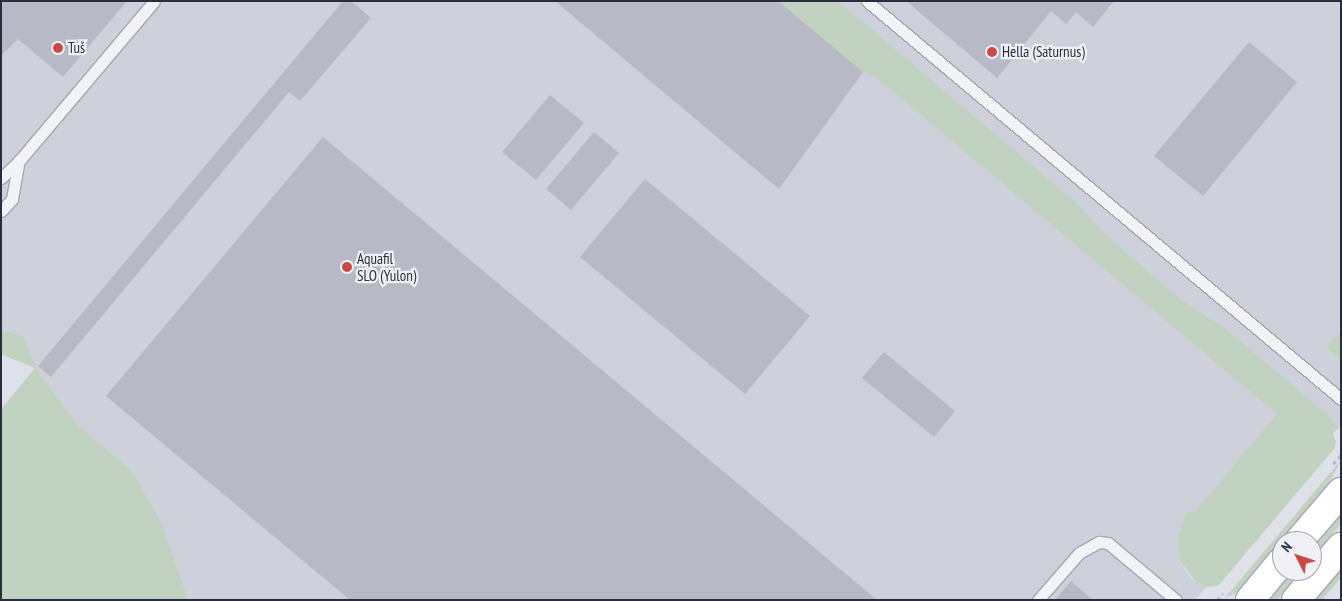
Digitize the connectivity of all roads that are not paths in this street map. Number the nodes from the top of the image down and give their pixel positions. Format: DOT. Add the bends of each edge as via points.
graph roads {
  1 [pos="154,1"];
  2 [pos="867,1"];
  3 [pos="19,161"];
  4 [pos="1,178"];
  5 [pos="1,211"];
  6 [pos="1341,399"];
  7 [pos="1341,492"];
  8 [pos="1308,531"];
  9 [pos="1341,547"];
  10 [pos="1272,573"];
  11 [pos="1038,600"];
  12 [pos="1176,600"];
  13 [pos="1250,600"];
  14 [pos="1296,600"];
  1 -- 3 [label="lane"];
  2 -- 6 [label="lane"];
  3 -- 4 [label="lane"];
  3 -- 5 [label="lane" via="12,199"];
  7 -- 8 [label="main road"];
  9 -- 14 [label="main road"];
  10 -- 13 [label="main road"];
  11 -- 12 [label="lane" via="1079,553 1099,542 1108,543"];
}
